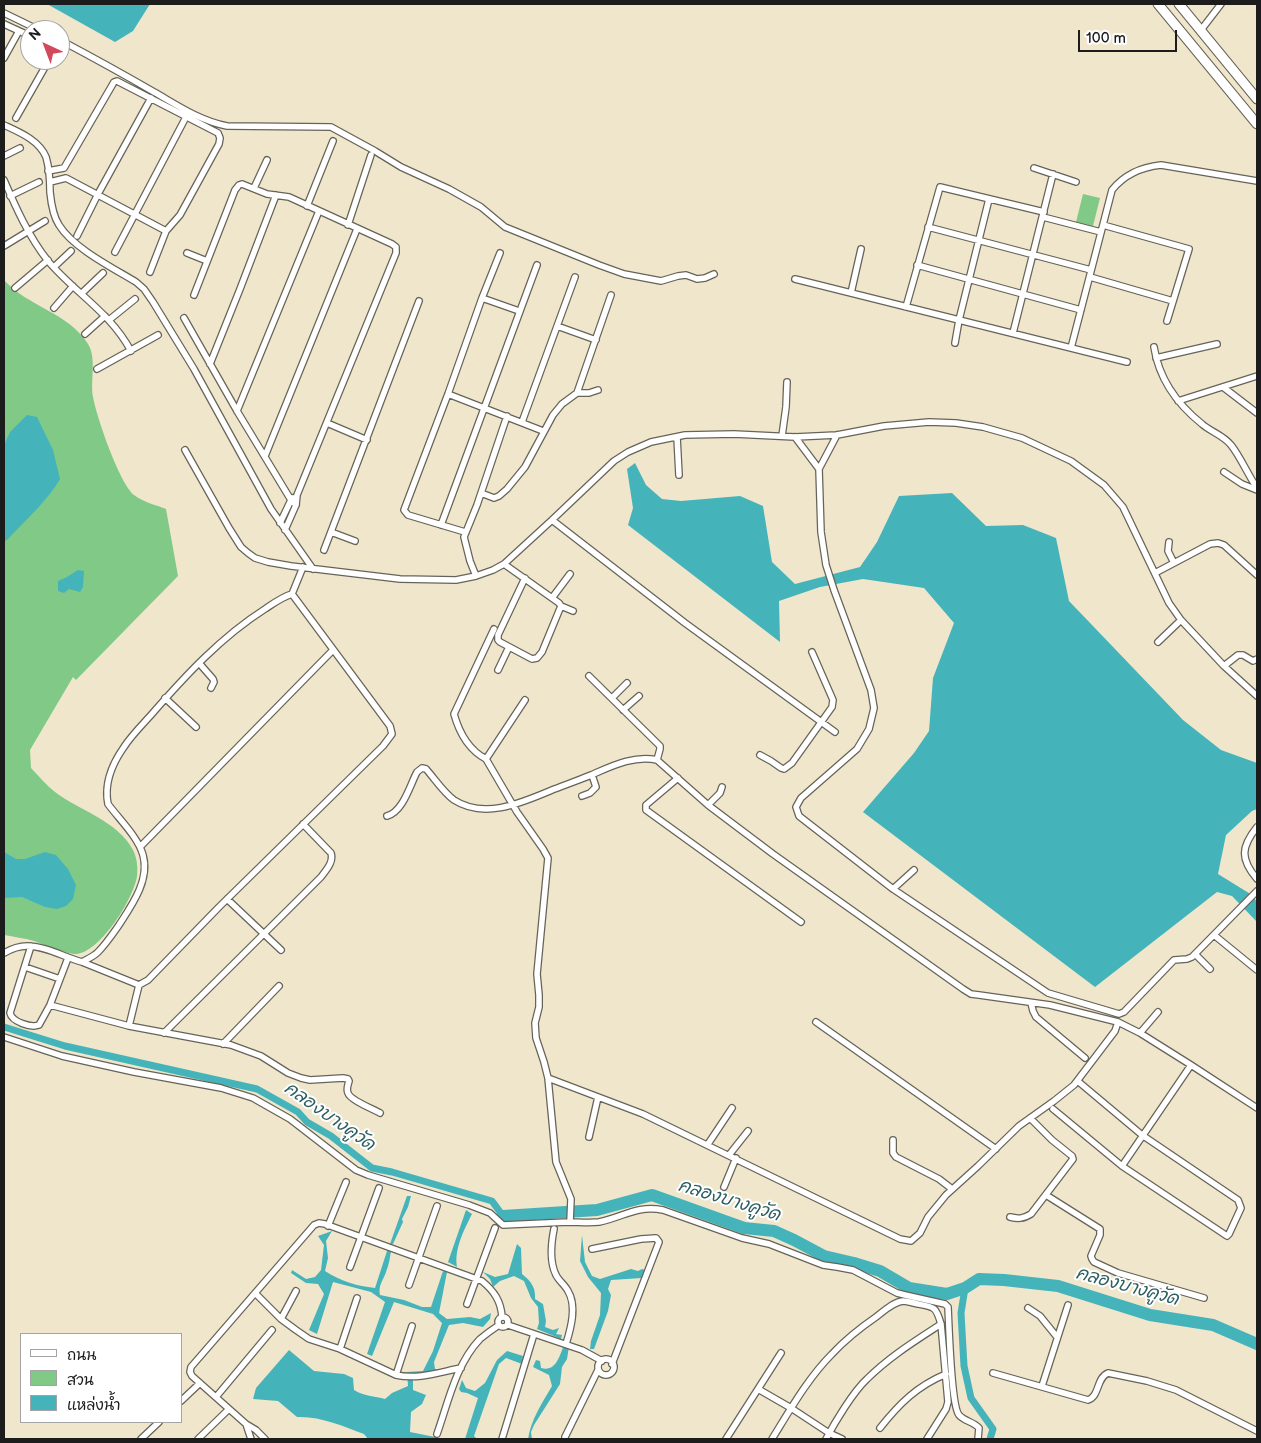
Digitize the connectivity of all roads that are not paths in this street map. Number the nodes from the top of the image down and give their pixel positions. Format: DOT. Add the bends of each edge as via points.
graph roads {
  1 [pos="1158,4"];
  2 [pos="1179,4"];
  3 [pos="1221,4"];
  4 [pos="4,13"];
  5 [pos="20,21"];
  6 [pos="4,24"];
  7 [pos="1201,30"];
  8 [pos="19,31"];
  9 [pos="70,45"];
  10 [pos="4,58"];
  11 [pos="43,70"];
  12 [pos="151,98"];
  13 [pos="1257,99"];
  14 [pos="186,117"];
  15 [pos="16,118"];
  16 [pos="1257,124"];
  17 [pos="4,125"];
  18 [pos="333,141"];
  19 [pos="20,148"];
  20 [pos="371,155"];
  21 [pos="4,156"];
  22 [pos="267,160"];
  23 [pos="64,168"];
  24 [pos="1034,168"];
  25 [pos="48,171"];
  26 [pos="1053,174"];
  27 [pos="66,178"];
  28 [pos="4,180"];
  29 [pos="1257,181"];
  30 [pos="39,182"];
  31 [pos="50,182"];
  32 [pos="1076,182"];
  33 [pos="254,188"];
  34 [pos="98,194"];
  35 [pos="276,195"];
  36 [pos="10,196"];
  37 [pos="989,199"];
  38 [pos="307,206"];
  39 [pos="318,211"];
  40 [pos="135,214"];
  41 [pos="1043,215"];
  42 [pos="45,221"];
  43 [pos="348,225"];
  44 [pos="928,227"];
  45 [pos="1102,228"];
  46 [pos="357,229"];
  47 [pos="28,231"];
  48 [pos="166,231"];
  49 [pos="77,236"];
  50 [pos="979,240"];
  51 [pos="4,246"];
  52 [pos="861,249"];
  53 [pos="71,251"];
  54 [pos="115,252"];
  55 [pos="187,253"];
  56 [pos="500,253"];
  57 [pos="1033,255"];
  58 [pos="48,260"];
  59 [pos="207,261"];
  60 [pos="537,265"];
  61 [pos="917,265"];
  62 [pos="54,267"];
  63 [pos="150,272"];
  64 [pos="103,273"];
  65 [pos="714,274"];
  66 [pos="1090,274"];
  67 [pos="575,277"];
  68 [pos="794,278"];
  69 [pos="969,279"];
  70 [pos="73,286"];
  71 [pos="15,288"];
  72 [pos="851,293"];
  73 [pos="82,294"];
  74 [pos="1023,294"];
  75 [pos="194,295"];
  76 [pos="611,295"];
  77 [pos="482,298"];
  78 [pos="135,299"];
  79 [pos="419,301"];
  80 [pos="1173,301"];
  81 [pos="906,306"];
  82 [pos="54,308"];
  83 [pos="1081,310"];
  84 [pos="520,311"];
  85 [pos="107,318"];
  86 [pos="184,318"];
  87 [pos="959,320"];
  88 [pos="1167,321"];
  89 [pos="557,326"];
  90 [pos="85,334"];
  91 [pos="1013,334"];
  92 [pos="158,335"];
  93 [pos="596,340"];
  94 [pos="955,343"];
  95 [pos="1217,344"];
  96 [pos="1154,347"];
  97 [pos="1071,348"];
  98 [pos="130,351"];
  99 [pos="1156,358"];
  100 [pos="1127,362"];
  101 [pos="210,364"];
  102 [pos="97,370"];
  103 [pos="1257,376"];
  104 [pos="787,382"];
  105 [pos="1223,386"];
  106 [pos="598,390"];
  107 [pos="576,393"];
  108 [pos="448,394"];
  109 [pos="1178,401"];
  110 [pos="484,408"];
  111 [pos="237,411"];
  112 [pos="1257,413"];
  113 [pos="507,416"];
  114 [pos="522,422"];
  115 [pos="326,423"];
  116 [pos="543,431"];
  117 [pos="837,435"];
  118 [pos="782,436"];
  119 [pos="677,437"];
  120 [pos="795,437"];
  121 [pos="367,440"];
  122 [pos="185,450"];
  123 [pos="266,456"];
  124 [pos="818,469"];
  125 [pos="1224,472"];
  126 [pos="679,475"];
  127 [pos="1257,489"];
  128 [pos="481,493"];
  129 [pos="297,495"];
  130 [pos="291,500"];
  131 [pos="296,505"];
  132 [pos="552,520"];
  133 [pos="280,523"];
  134 [pos="441,525"];
  135 [pos="285,530"];
  136 [pos="331,532"];
  137 [pos="465,535"];
  138 [pos="355,541"];
  139 [pos="1169,542"];
  140 [pos="324,550"];
  141 [pos="1174,563"];
  142 [pos="504,564"];
  143 [pos="303,568"];
  144 [pos="313,568"];
  145 [pos="1156,573"];
  146 [pos="570,574"];
  147 [pos="1257,575"];
  148 [pos="476,576"];
  149 [pos="525,578"];
  150 [pos="292,594"];
  151 [pos="552,598"];
  152 [pos="561,606"];
  153 [pos="573,611"];
  154 [pos="1181,620"];
  155 [pos="494,629"];
  156 [pos="1158,642"];
  157 [pos="508,646"];
  158 [pos="333,650"];
  159 [pos="812,652"];
  160 [pos="1257,659"];
  161 [pos="199,663"];
  162 [pos="1224,666"];
  163 [pos="498,670"];
  164 [pos="589,676"];
  165 [pos="627,683"];
  166 [pos="211,688"];
  167 [pos="639,696"];
  168 [pos="1257,696"];
  169 [pos="165,698"];
  170 [pos="612,698"];
  171 [pos="525,700"];
  172 [pos="623,710"];
  173 [pos="820,722"];
  174 [pos="196,728"];
  175 [pos="835,732"];
  176 [pos="760,755"];
  177 [pos="486,759"];
  178 [pos="657,760"];
  179 [pos="592,774"];
  180 [pos="678,778"];
  181 [pos="722,787"];
  182 [pos="582,796"];
  183 [pos="708,805"];
  184 [pos="510,806"];
  185 [pos="387,816"];
  186 [pos="303,824"];
  187 [pos="1257,827"];
  188 [pos="140,847"];
  189 [pos="914,870"];
  190 [pos="1257,879"];
  191 [pos="893,889"];
  192 [pos="1256,893"];
  193 [pos="226,899"];
  194 [pos="801,922"];
  195 [pos="263,934"];
  196 [pos="1214,935"];
  197 [pos="32,946"];
  198 [pos="281,950"];
  199 [pos="4,952"];
  200 [pos="1195,954"];
  201 [pos="68,958"];
  202 [pos="82,962"];
  203 [pos="25,967"];
  204 [pos="1210,969"];
  205 [pos="1257,970"];
  206 [pos="60,979"];
  207 [pos="139,985"];
  208 [pos="279,986"];
  209 [pos="1031,1003"];
  210 [pos="50,1005"];
  211 [pos="1158,1012"];
  212 [pos="816,1022"];
  213 [pos="1118,1022"];
  214 [pos="129,1026"];
  215 [pos="164,1032"];
  216 [pos="1140,1033"];
  217 [pos="4,1037"];
  218 [pos="223,1044"];
  219 [pos="1085,1058"];
  220 [pos="1191,1065"];
  221 [pos="548,1078"];
  222 [pos="1080,1083"];
  223 [pos="598,1098"];
  224 [pos="732,1108"];
  225 [pos="1257,1108"];
  226 [pos="1053,1109"];
  227 [pos="380,1113"];
  228 [pos="1030,1118"];
  229 [pos="748,1131"];
  230 [pos="1142,1135"];
  231 [pos="589,1136"];
  232 [pos="893,1140"];
  233 [pos="708,1144"];
  234 [pos="996,1149"];
  235 [pos="729,1155"];
  236 [pos="736,1158"];
  237 [pos="1122,1166"];
  238 [pos="346,1182"];
  239 [pos="724,1186"];
  240 [pos="379,1188"];
  241 [pos="952,1189"];
  242 [pos="1046,1195"];
  243 [pos="437,1206"];
  244 [pos="1010,1218"];
  245 [pos="570,1220"];
  246 [pos="328,1226"];
  247 [pos="495,1228"];
  248 [pos="554,1229"];
  249 [pos="360,1238"];
  250 [pos="592,1249"];
  251 [pos="419,1258"];
  252 [pos="350,1267"];
  253 [pos="476,1279"];
  254 [pos="409,1286"];
  255 [pos="296,1291"];
  256 [pos="255,1293"];
  257 [pos="357,1298"];
  258 [pos="1204,1298"];
  259 [pos="467,1304"];
  260 [pos="1068,1305"];
  261 [pos="1028,1308"];
  262 [pos="502,1317"];
  263 [pos="281,1319"];
  264 [pos="508,1324"];
  265 [pos="941,1324"];
  266 [pos="499,1325"];
  267 [pos="412,1326"];
  268 [pos="272,1330"];
  269 [pos="534,1334"];
  270 [pos="1058,1337"];
  271 [pos="567,1340"];
  272 [pos="340,1349"];
  273 [pos="781,1353"];
  274 [pos="602,1361"];
  275 [pos="612,1364"];
  276 [pos="461,1368"];
  277 [pos="598,1370"];
  278 [pos="993,1373"];
  279 [pos="946,1374"];
  280 [pos="396,1375"];
  281 [pos="200,1383"];
  282 [pos="1042,1386"];
  283 [pos="758,1389"];
  284 [pos="216,1398"];
  285 [pos="182,1400"];
  286 [pos="791,1408"];
  287 [pos="229,1409"];
  288 [pos="158,1423"];
  289 [pos="246,1424"];
  290 [pos="880,1428"];
  291 [pos="1257,1431"];
  292 [pos="437,1434"];
  293 [pos="828,1436"];
  294 [pos="141,1439"];
  295 [pos="198,1439"];
  296 [pos="250,1439"];
  297 [pos="265,1439"];
  298 [pos="502,1439"];
  299 [pos="565,1439"];
  300 [pos="726,1439"];
  301 [pos="772,1439"];
  302 [pos="842,1439"];
  303 [pos="927,1439"];
  304 [pos="978,1439"];
  1 -- 16 [label="main road"];
  2 -- 7 [label="main road"];
  3 -- 7 [label="street"];
  4 -- 5 [label="street"];
  6 -- 8 [label="street"];
  7 -- 13 [label="main road"];
  8 -- 10 [label="street"];
  9 -- 65 [label="street" via="194,115 217,124 331,128 449,189 486,211 505,227 624,274 661,281 686,275 705,278"];
  11 -- 15 [label="street"];
  12 -- 14 [label="street"];
  12 -- 23 [label="street" via="118,81 114,82"];
  12 -- 34 [label="street"];
  14 -- 40 [label="street"];
  14 -- 48 [label="street" via="218,133 219,144 180,215"];
  17 -- 25 [label="street" via="40,148 46,157"];
  18 -- 38 [label="street"];
  19 -- 21 [label="street"];
  20 -- 43 [label="street"];
  22 -- 33 [label="street"];
  23 -- 25 [label="street"];
  23 -- 27 [label="street"];
  24 -- 26 [label="street"];
  25 -- 31 [label="street"];
  26 -- 32 [label="street"];
  26 -- 41 [label="street"];
  27 -- 31 [label="street"];
  27 -- 34 [label="street"];
  28 -- 36 [label="street"];
  29 -- 45 [label="street" via="1150,166 1130,174 1112,190"];
  30 -- 36 [label="street"];
  31 -- 133 [label="street" via="51,201 58,224 68,238 136,282 153,302"];
  33 -- 35 [label="street"];
  33 -- 59 [label="street" via="242,184 235,190"];
  34 -- 40 [label="street"];
  34 -- 49 [label="street"];
  35 -- 38 [label="street"];
  35 -- 101 [label="street"];
  36 -- 47 [label="street"];
  37 -- 41 [label="street"];
  37 -- 44 [label="street" via="940,187"];
  37 -- 50 [label="street"];
  38 -- 39 [label="street"];
  39 -- 43 [label="street"];
  39 -- 111 [label="street"];
  40 -- 48 [label="street"];
  40 -- 54 [label="street"];
  41 -- 45 [label="street"];
  41 -- 57 [label="street"];
  42 -- 47 [label="street"];
  43 -- 46 [label="street"];
  44 -- 50 [label="street"];
  44 -- 61 [label="street"];
  45 -- 66 [label="street"];
  45 -- 80 [label="street" via="1189,248"];
  46 -- 115 [label="street" via="392,244 397,250"];
  46 -- 123 [label="street"];
  47 -- 51 [label="street"];
  47 -- 58 [label="street"];
  48 -- 63 [label="street"];
  50 -- 57 [label="street"];
  50 -- 69 [label="street"];
  52 -- 72 [label="street"];
  53 -- 62 [label="street"];
  55 -- 59 [label="street"];
  56 -- 77 [label="street"];
  57 -- 66 [label="street"];
  57 -- 74 [label="street"];
  58 -- 62 [label="street"];
  58 -- 71 [label="street"];
  59 -- 75 [label="street"];
  60 -- 84 [label="street"];
  61 -- 69 [label="street"];
  61 -- 81 [label="street"];
  62 -- 70 [label="street"];
  64 -- 73 [label="street"];
  66 -- 80 [label="street"];
  66 -- 83 [label="street"];
  67 -- 89 [label="street"];
  68 -- 72 [label="street"];
  69 -- 74 [label="street"];
  69 -- 87 [label="street"];
  70 -- 73 [label="street"];
  70 -- 82 [label="street"];
  72 -- 81 [label="street"];
  73 -- 85 [label="street"];
  74 -- 83 [label="street"];
  74 -- 91 [label="street"];
  76 -- 93 [label="street"];
  77 -- 84 [label="street"];
  77 -- 108 [label="street"];
  78 -- 85 [label="street"];
  79 -- 121 [label="street"];
  80 -- 88 [label="street"];
  81 -- 87 [label="street"];
  83 -- 97 [label="street"];
  84 -- 110 [label="street"];
  85 -- 90 [label="street"];
  85 -- 98 [label="street"];
  86 -- 101 [label="street"];
  87 -- 91 [label="street"];
  87 -- 94 [label="street"];
  89 -- 93 [label="street"];
  89 -- 114 [label="street"];
  91 -- 97 [label="street"];
  92 -- 98 [label="street"];
  93 -- 107 [label="street"];
  95 -- 99 [label="street"];
  96 -- 99 [label="street"];
  97 -- 100 [label="street"];
  98 -- 102 [label="street"];
  99 -- 109 [label="street" via="1160,372"];
  101 -- 111 [label="street"];
  103 -- 105 [label="street"];
  104 -- 118 [label="street"];
  105 -- 109 [label="street"];
  105 -- 112 [label="street"];
  106 -- 107 [label="street"];
  107 -- 116 [label="street" via="562,404"];
  108 -- 110 [label="street"];
  108 -- 134 [label="street" via="404,510"];
  109 -- 127 [label="street" via="1204,426 1231,445"];
  110 -- 113 [label="street"];
  110 -- 134 [label="street"];
  111 -- 123 [label="street"];
  113 -- 114 [label="street"];
  113 -- 128 [label="street"];
  114 -- 116 [label="street"];
  115 -- 121 [label="street"];
  115 -- 129 [label="street"];
  116 -- 128 [label="street" via="524,467 507,488 494,498"];
  117 -- 120 [label="street"];
  117 -- 124 [label="street"];
  117 -- 145 [label="street" via="930,422 983,427 1022,438 1070,461 1104,484 1123,507"];
  118 -- 119 [label="street"];
  118 -- 120 [label="street"];
  119 -- 126 [label="street"];
  119 -- 132 [label="street" via="651,442 614,461"];
  120 -- 124 [label="street"];
  121 -- 136 [label="street"];
  122 -- 143 [label="street" via="241,547 255,558"];
  123 -- 130 [label="street"];
  124 -- 191 [label="street" via="826,566 871,690 874,708 869,729 857,749 801,798 796,807 799,816"];
  125 -- 127 [label="street"];
  128 -- 137 [label="street"];
  129 -- 130 [label="street"];
  129 -- 131 [label="street"];
  130 -- 131 [label="street"];
  130 -- 133 [label="street"];
  131 -- 135 [label="street"];
  132 -- 142 [label="street"];
  132 -- 173 [label="street"];
  133 -- 135 [label="street"];
  134 -- 137 [label="street"];
  135 -- 144 [label="street"];
  136 -- 138 [label="street"];
  136 -- 140 [label="street"];
  137 -- 148 [label="street"];
  139 -- 141 [label="street" via="1168,551"];
  141 -- 145 [label="street"];
  141 -- 147 [label="street" via="1218,543"];
  142 -- 148 [label="street"];
  142 -- 149 [label="street"];
  143 -- 144 [label="street"];
  143 -- 150 [label="street"];
  144 -- 148 [label="street" via="400,579 449,580"];
  145 -- 154 [label="street" via="1169,603"];
  146 -- 151 [label="street"];
  149 -- 151 [label="street"];
  149 -- 157 [label="street" via="498,635 498,640"];
  150 -- 158 [label="street"];
  150 -- 161 [label="street" via="252,617"];
  151 -- 152 [label="street"];
  152 -- 153 [label="street"];
  152 -- 157 [label="street" via="537,658 532,659"];
  154 -- 156 [label="street"];
  154 -- 162 [label="street"];
  155 -- 177 [label="street" via="454,714 467,742"];
  157 -- 163 [label="street"];
  158 -- 186 [label="street" via="390,726 392,734"];
  158 -- 188 [label="street"];
  159 -- 173 [label="street" via="833,700 832,707"];
  160 -- 162 [label="street" via="1238,655"];
  161 -- 166 [label="street" via="213,679"];
  161 -- 169 [label="street"];
  162 -- 168 [label="street"];
  164 -- 170 [label="street"];
  165 -- 170 [label="street"];
  167 -- 172 [label="street"];
  169 -- 174 [label="street"];
  169 -- 188 [label="street" via="124,746 107,783 108,804"];
  170 -- 172 [label="street"];
  171 -- 177 [label="street"];
  172 -- 178 [label="street" via="660,746"];
  173 -- 175 [label="street"];
  173 -- 176 [label="street" via="786,768"];
  177 -- 184 [label="street"];
  178 -- 179 [label="street" via="646,758 617,764"];
  178 -- 180 [label="street"];
  179 -- 182 [label="street" via="596,787"];
  179 -- 184 [label="street"];
  180 -- 183 [label="street"];
  180 -- 194 [label="street" via="646,805 646,810"];
  181 -- 183 [label="street"];
  183 -- 209 [label="street" via="971,994"];
  184 -- 185 [label="street" via="482,809 456,800 422,768 400,806"];
  184 -- 221 [label="street" via="548,858 537,974 539,1007 535,1022 536,1038"];
  186 -- 193 [label="street"];
  186 -- 195 [label="street" via="331,853 331,863"];
  187 -- 190 [label="street" via="1245,846 1245,857 1247,868"];
  188 -- 202 [label="street" via="143,879 133,903 106,944"];
  189 -- 191 [label="street"];
  191 -- 200 [label="street" via="1048,993 1119,1014 1174,960 1187,959"];
  192 -- 196 [label="street"];
  193 -- 195 [label="street"];
  193 -- 207 [label="street" via="148,980"];
  195 -- 198 [label="street"];
  195 -- 215 [label="street"];
  196 -- 200 [label="street"];
  196 -- 205 [label="street"];
  197 -- 199 [label="street"];
  197 -- 201 [label="street"];
  197 -- 203 [label="street"];
  200 -- 204 [label="street"];
  201 -- 202 [label="street"];
  201 -- 206 [label="street"];
  202 -- 207 [label="street"];
  203 -- 206 [label="street"];
  203 -- 210 [label="street" via="11,1018 36,1027"];
  206 -- 210 [label="street"];
  207 -- 214 [label="street"];
  208 -- 218 [label="street"];
  209 -- 213 [label="street"];
  209 -- 219 [label="street" via="1036,1017"];
  210 -- 214 [label="street"];
  211 -- 216 [label="street"];
  212 -- 234 [label="street"];
  213 -- 216 [label="street"];
  213 -- 228 [label="street" via="1115,1031 1074,1085"];
  214 -- 215 [label="street"];
  215 -- 218 [label="street"];
  216 -- 220 [label="street"];
  217 -- 245 [label="street" via="62,1056 221,1088 253,1098 290,1120 356,1170 469,1205 490,1214 503,1225"];
  218 -- 227 [label="street" via="252,1052 301,1078 348,1079 350,1097"];
  220 -- 225 [label="street"];
  220 -- 230 [label="street"];
  221 -- 223 [label="street"];
  221 -- 245 [label="street" via="556,1162 571,1199"];
  222 -- 230 [label="street"];
  223 -- 231 [label="street"];
  223 -- 233 [label="street" via="643,1114"];
  224 -- 233 [label="street"];
  226 -- 237 [label="street"];
  228 -- 234 [label="street"];
  228 -- 242 [label="street" via="1073,1159"];
  229 -- 235 [label="street"];
  230 -- 237 [label="street"];
  230 -- 237 [label="street" via="1238,1200 1241,1208 1229,1234 1227,1236"];
  232 -- 241 [label="street" via="896,1156"];
  233 -- 235 [label="street"];
  234 -- 241 [label="street"];
  235 -- 236 [label="street"];
  236 -- 239 [label="street"];
  236 -- 241 [label="street" via="907,1242 916,1238 936,1206"];
  238 -- 246 [label="street"];
  240 -- 249 [label="street"];
  242 -- 244 [label="street" via="1024,1218"];
  242 -- 258 [label="street" via="1100,1229 1092,1256 1094,1262 1118,1273"];
  243 -- 251 [label="street"];
  245 -- 304 [label="street" via="597,1222 640,1209 663,1210 823,1265 853,1270 897,1293 945,1304 948,1307 956,1408 960,1416 979,1428"];
  246 -- 249 [label="street"];
  246 -- 256 [label="street" via="321,1223 314,1226"];
  247 -- 253 [label="street"];
  248 -- 271 [label="street" via="552,1265 569,1291 572,1303"];
  249 -- 251 [label="street"];
  249 -- 252 [label="street"];
  250 -- 275 [label="street" via="641,1238 656,1238 659,1242"];
  251 -- 253 [label="street"];
  251 -- 254 [label="street"];
  253 -- 259 [label="street"];
  253 -- 262 [label="street" via="490,1287 498,1298"];
  255 -- 263 [label="street"];
  256 -- 263 [label="street"];
  256 -- 281 [label="street" via="191,1367 192,1376"];
  257 -- 272 [label="street"];
  260 -- 270 [label="street"];
  261 -- 270 [label="street" via="1040,1316"];
  262 -- 264 [label="street" via="508,1320"];
  262 -- 266 [label="street"];
  263 -- 272 [label="street" via="309,1339"];
  264 -- 266 [label="street" via="504,1327"];
  264 -- 269 [label="street"];
  265 -- 279 [label="street"];
  265 -- 286 [label="street" via="938,1312 931,1306 904,1301 895,1303 851,1335 832,1354"];
  265 -- 293 [label="street" via="866,1380"];
  266 -- 276 [label="street" via="481,1338"];
  267 -- 280 [label="street"];
  268 -- 284 [label="street"];
  269 -- 271 [label="street"];
  269 -- 298 [label="street"];
  270 -- 282 [label="street"];
  271 -- 274 [label="street"];
  272 -- 280 [label="street"];
  273 -- 283 [label="street"];
  274 -- 275 [label="street" via="609,1360"];
  274 -- 277 [label="street"];
  275 -- 277 [label="street" via="608,1374 601,1374"];
  276 -- 280 [label="street" via="423,1376"];
  276 -- 292 [label="street"];
  277 -- 299 [label="street"];
  278 -- 282 [label="street"];
  279 -- 290 [label="street" via="922,1386"];
  279 -- 303 [label="street" via="946,1409"];
  281 -- 284 [label="street"];
  281 -- 285 [label="street"];
  282 -- 291 [label="street" via="1091,1400 1101,1377 1108,1373 1147,1380 1176,1390"];
  283 -- 286 [label="street"];
  283 -- 300 [label="street"];
  284 -- 287 [label="street"];
  286 -- 293 [label="street"];
  286 -- 301 [label="street"];
  287 -- 289 [label="street"];
  287 -- 295 [label="street"];
  288 -- 294 [label="street"];
  289 -- 296 [label="street"];
  289 -- 297 [label="street"];
  293 -- 302 [label="street"];
}
